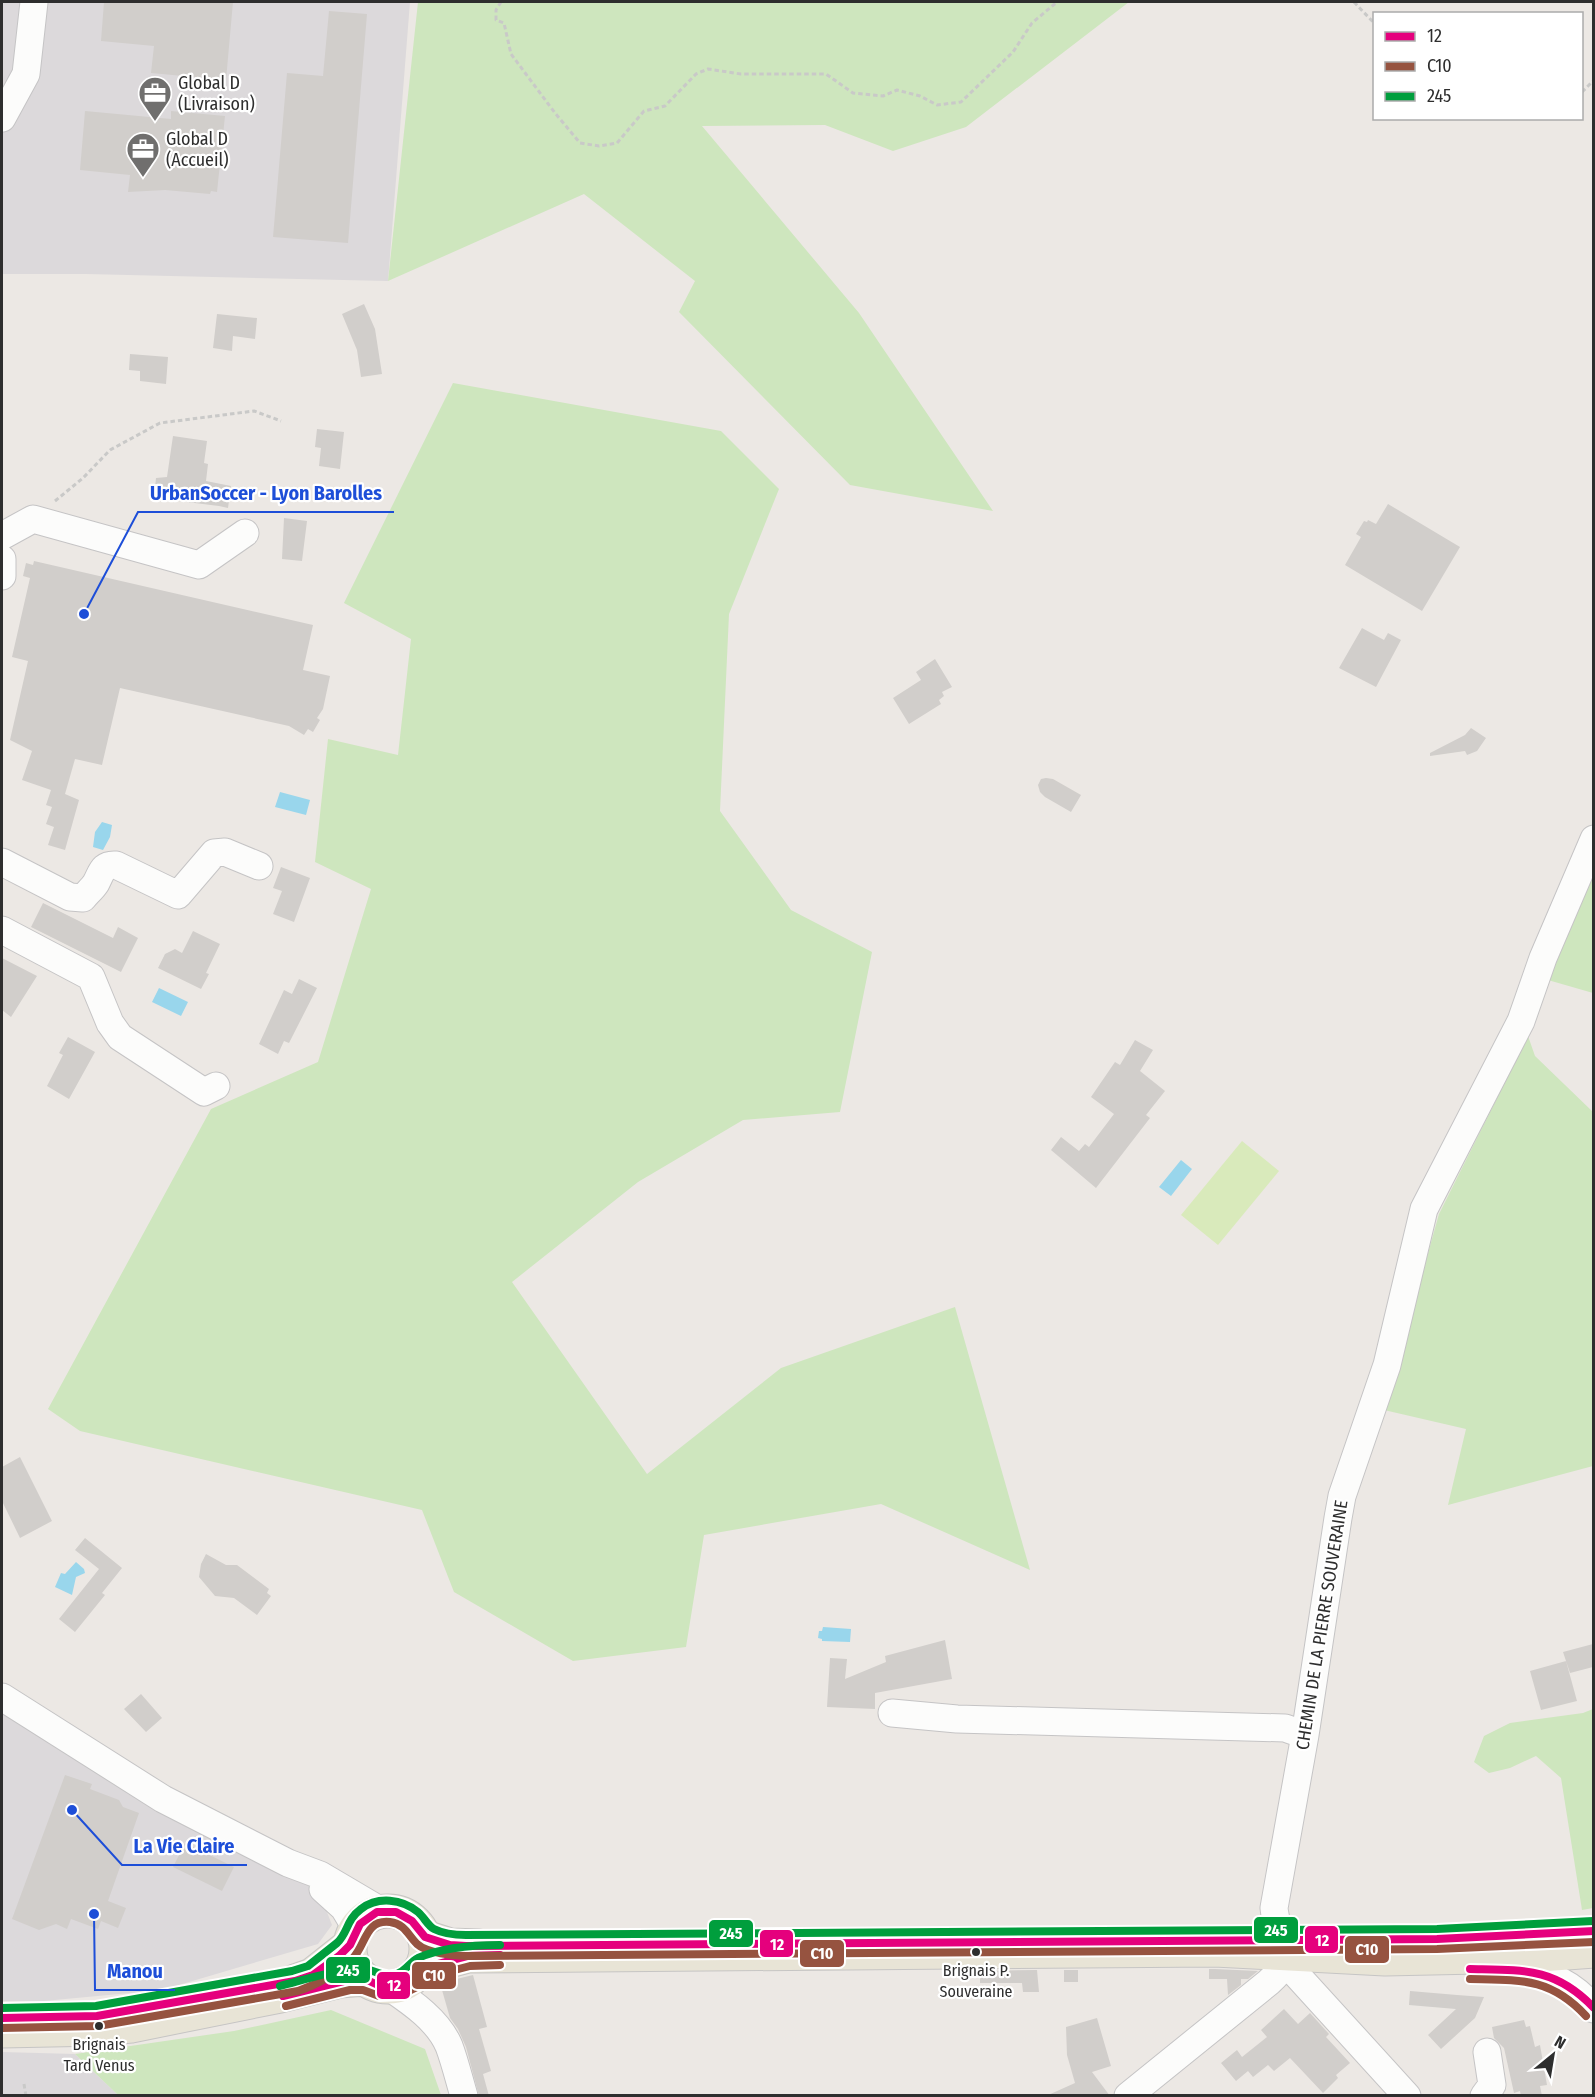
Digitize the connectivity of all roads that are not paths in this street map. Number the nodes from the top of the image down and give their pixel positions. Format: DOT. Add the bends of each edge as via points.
graph roads {
  1 [pos="34,2"];
  2 [pos="2,118"];
  3 [pos="245,533"];
  4 [pos="2,536"];
  5 [pos="2,559"];
  6 [pos="2,576"];
  7 [pos="1593,839"];
  8 [pos="2,862"];
  9 [pos="259,866"];
  10 [pos="2,930"];
  11 [pos="216,1086"];
  12 [pos="2,1697"];
  13 [pos="892,1713"];
  14 [pos="1305,1735"];
  15 [pos="362,1928"];
  16 [pos="1593,1931"];
  17 [pos="1288,1949"];
  18 [pos="1593,1951"];
  19 [pos="1385,1959"];
  20 [pos="403,1969"];
  21 [pos="1593,2009"];
  22 [pos="2,2018"];
  23 [pos="2,2031"];
  24 [pos="1487,2052"];
  25 [pos="464,2096"];
  26 [pos="1128,2096"];
  27 [pos="1407,2096"];
  28 [pos="1484,2096"];
  1 -- 2 [label="street" via="26,74"];
  3 -- 4 [label="street" via="199,565 33,519"];
  5 -- 6 [label="street"];
  7 -- 14 [label="street, CHEMIN DE LA PIERRE SOUVERAINE" via="1521,1021 1424,1209 1387,1365 1342,1496"];
  8 -- 9 [label="street" via="70,897 83,898 108,864 178,895 214,853 225,852"];
  10 -- 11 [label="street" via="91,977 120,1037 204,1092"];
  12 -- 15 [label="street" via="164,1798 288,1863 320,1875"];
  13 -- 14 [label="street" via="957,1719 1284,1728"];
  14 -- 17 [label="street, CHEMIN DE LA PIERRE SOUVERAINE" via="1274,1908"];
  15 -- 20 [label="main road" via="353,1963"];
  15 -- 20 [label="main road" via="392,1910 403,1913 420,1927"];
  15 -- 22 [label="main road" via="312,1975 296,1981 97,2016"];
  16 -- 17 [label="main road"];
  17 -- 19 [label="main road"];
  17 -- 20 [label="main road" via="468,1956"];
  17 -- 26 [label="street" via="1279,1971 1269,1982"];
  17 -- 27 [label="street, CHEMIN DE LA PIERRE SOUVERAINE" via="1295,1973"];
  18 -- 19 [label="main road"];
  19 -- 21 [label="street" via="1433,1968 1524,1969 1544,1973 1570,1987"];
  20 -- 23 [label="main road" via="131,2026"];
  20 -- 25 [label="street" via="414,2004 448,2044"];
  24 -- 28 [label="street" via="1492,2085"];
}
